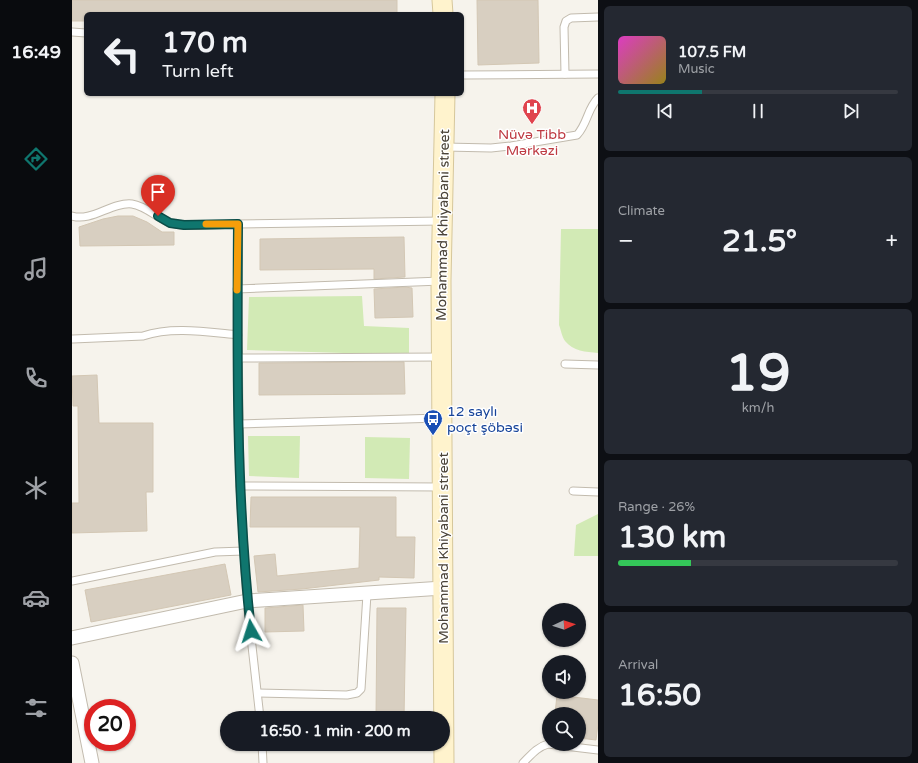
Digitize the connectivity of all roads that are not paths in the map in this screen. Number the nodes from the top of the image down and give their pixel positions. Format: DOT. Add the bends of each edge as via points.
graph roads {
  1 [pos="442,0"];
  2 [pos="443,12"];
  3 [pos="598,17"];
  4 [pos="72,32"];
  5 [pos="84,33"];
  6 [pos="565,74"];
  7 [pos="598,74"];
  8 [pos="464,75"];
  9 [pos="445,96"];
  10 [pos="598,98"];
  11 [pos="445,147"];
  12 [pos="72,216"];
  13 [pos="443,221"];
  14 [pos="238,224"];
  15 [pos="441,281"];
  16 [pos="237,289"];
  17 [pos="238,335"];
  18 [pos="73,339"];
  19 [pos="441,357"];
  20 [pos="238,358"];
  21 [pos="565,364"];
  22 [pos="598,365"];
  23 [pos="442,418"];
  24 [pos="239,424"];
  25 [pos="240,486"];
  26 [pos="442,487"];
  27 [pos="573,491"];
  28 [pos="598,492"];
  29 [pos="244,551"];
  30 [pos="72,581"];
  31 [pos="443,588"];
  32 [pos="368,594"];
  33 [pos="247,601"];
  34 [pos="72,638"];
  35 [pos="72,663"];
  36 [pos="258,693"];
  37 [pos="259,711"];
  38 [pos="598,750"];
  39 [pos="262,751"];
  40 [pos="92,763"];
  41 [pos="263,763"];
  42 [pos="444,763"];
  43 [pos="523,763"];
  1 -- 2 [label="street"];
  3 -- 6 [label="lane" via="571,18 566,21"];
  4 -- 5 [label="lane"];
  6 -- 7 [label="lane"];
  6 -- 8 [label="lane"];
  9 -- 11 [label="street, Mohammad Khiyabani street"];
  10 -- 11 [label="lane" via="584,128 577,135 491,148"];
  11 -- 13 [label="street, Mohammad Khiyabani street"];
  12 -- 14 [label="lane" via="91,215 116,206 131,204 147,209 170,223"];
  13 -- 14 [label="lane"];
  13 -- 15 [label="street, Mohammad Khiyabani street"];
  14 -- 16 [label="lane"];
  15 -- 16 [label="lane"];
  15 -- 19 [label="street, Mohammad Khiyabani street"];
  16 -- 17 [label="lane"];
  17 -- 18 [label="lane" via="179,331 143,336"];
  17 -- 20 [label="lane"];
  19 -- 20 [label="lane"];
  19 -- 23 [label="street, Mohammad Khiyabani street"];
  20 -- 24 [label="lane"];
  21 -- 22 [label="lane"];
  23 -- 24 [label="lane"];
  23 -- 26 [label="street, Mohammad Khiyabani street"];
  24 -- 25 [label="lane"];
  25 -- 26 [label="lane"];
  25 -- 29 [label="lane"];
  26 -- 31 [label="street, Mohammad Khiyabani street"];
  27 -- 28 [label="lane"];
  29 -- 30 [label="lane" via="215,552"];
  29 -- 33 [label="lane"];
  31 -- 32 [label="street"];
  31 -- 42 [label="street, Mohammad Khiyabani street"];
  32 -- 33 [label="street"];
  32 -- 36 [label="lane" via="361,689 357,693"];
  33 -- 34 [label="street"];
  33 -- 36 [label="lane"];
  35 -- 40 [label="street"];
  36 -- 37 [label="lane"];
  38 -- 43 [label="lane" via="548,744 535,750"];
  39 -- 41 [label="lane"];
}
